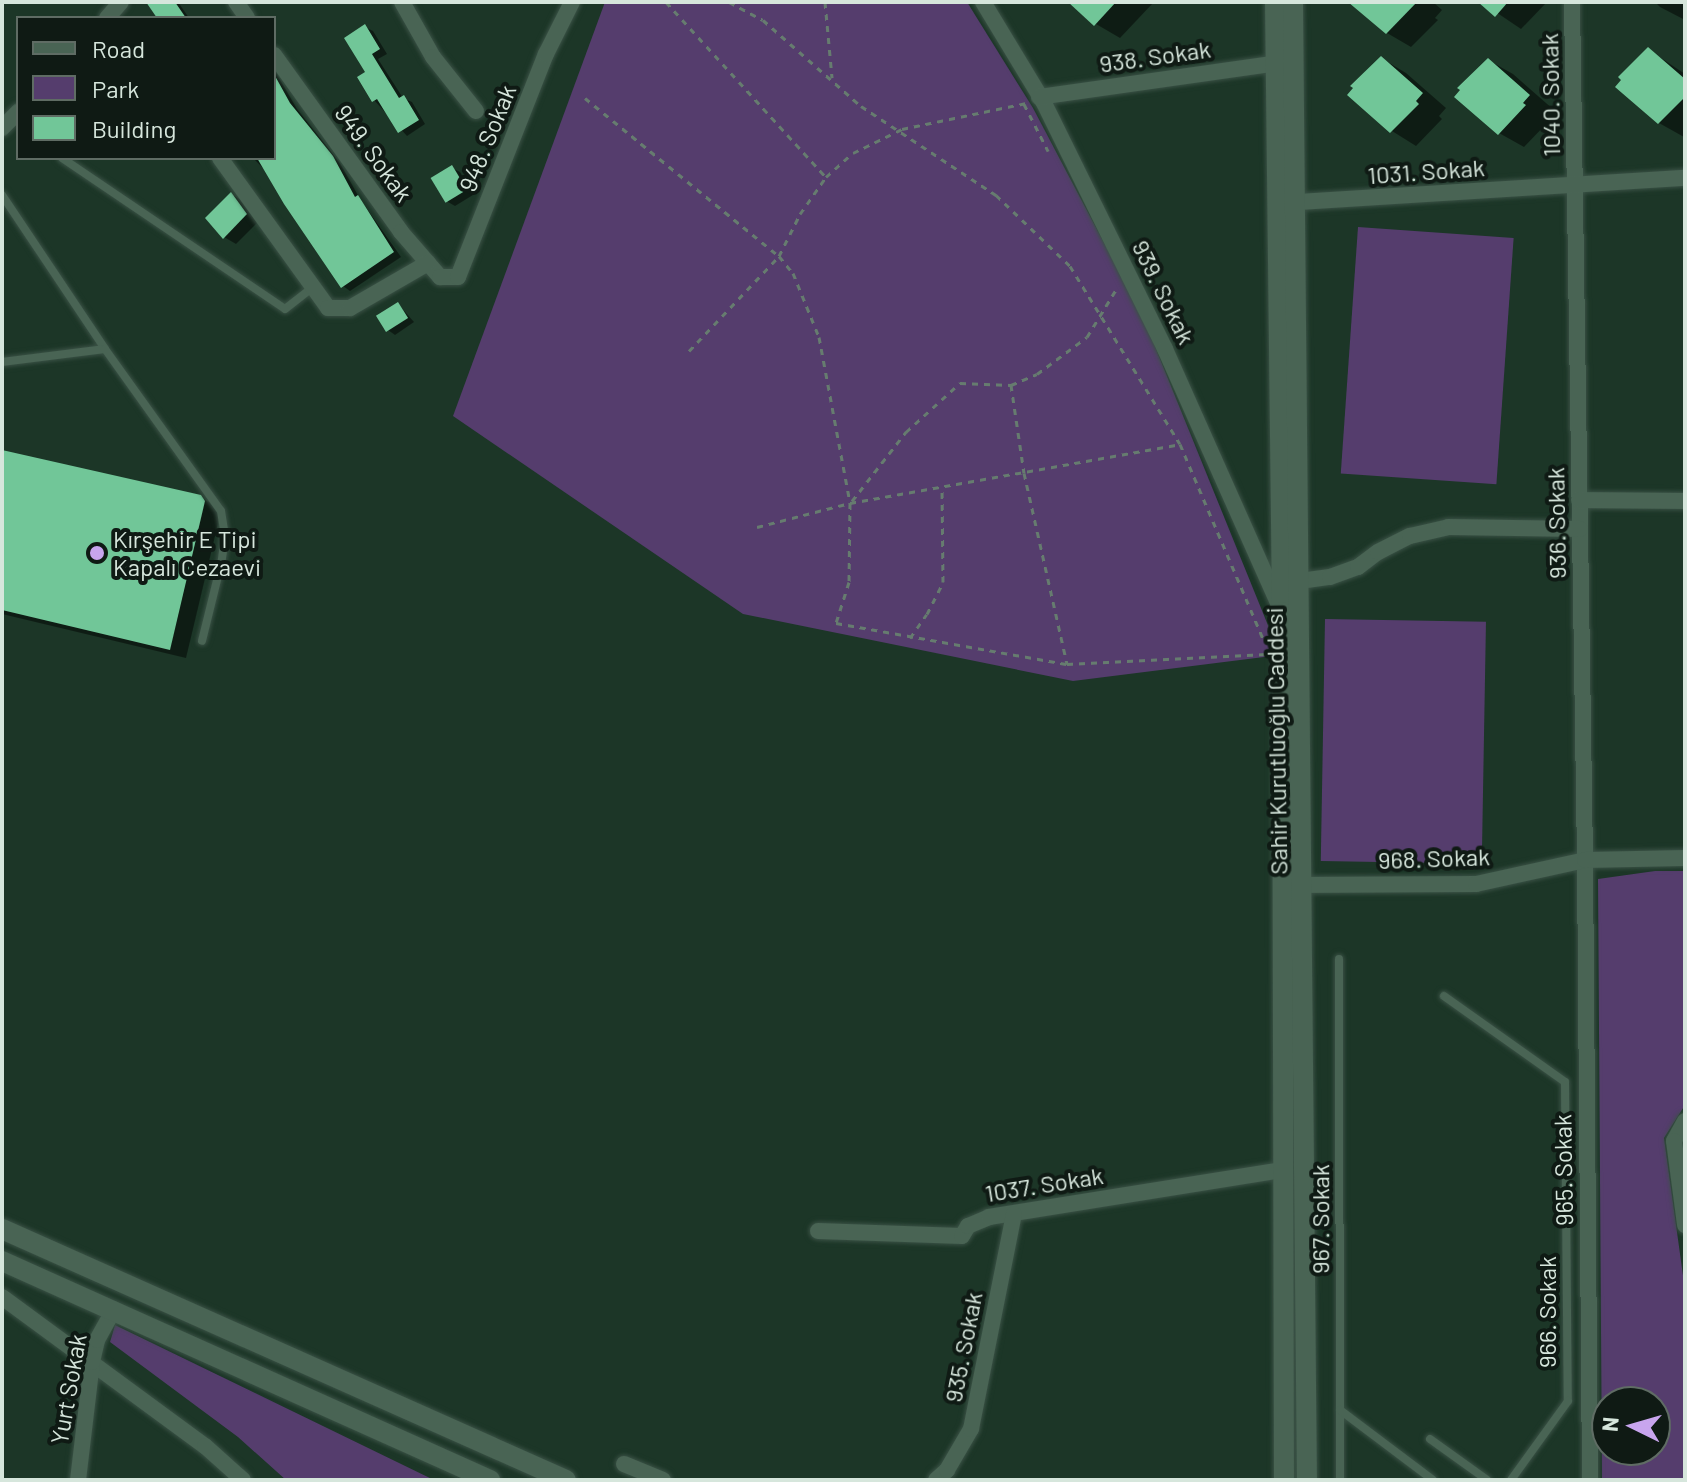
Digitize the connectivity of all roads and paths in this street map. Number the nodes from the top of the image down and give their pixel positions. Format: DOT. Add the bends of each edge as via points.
graph roads {
  1 [pos="402,2"];
  2 [pos="572,2"];
  3 [pos="666,2"];
  4 [pos="729,2"];
  5 [pos="825,2"];
  6 [pos="983,2"];
  7 [pos="1275,2"];
  8 [pos="1293,2"];
  9 [pos="1572,2"];
  10 [pos="276,58"];
  11 [pos="1277,63"];
  12 [pos="832,80"];
  13 [pos="585,98"];
  14 [pos="1041,99"];
  15 [pos="1023,104"];
  16 [pos="476,111"];
  17 [pos="902,129"];
  18 [pos="1053,159"];
  19 [pos="65,160"];
  20 [pos="221,160"];
  21 [pos="826,177"];
  22 [pos="1685,178"];
  23 [pos="1576,186"];
  24 [pos="2,195"];
  25 [pos="1288,203"];
  26 [pos="779,256"];
  27 [pos="428,263"];
  28 [pos="440,277"];
  29 [pos="1119,283"];
  30 [pos="313,287"];
  31 [pos="1101,316"];
  32 [pos="105,349"];
  33 [pos="689,351"];
  34 [pos="2,362"];
  35 [pos="1011,385"];
  36 [pos="1180,444"];
  37 [pos="1024,473"];
  38 [pos="942,485"];
  39 [pos="1579,500"];
  40 [pos="1685,501"];
  41 [pos="850,503"];
  42 [pos="757,527"];
  43 [pos="1580,529"];
  44 [pos="1300,581"];
  45 [pos="1282,612"];
  46 [pos="910,638"];
  47 [pos="202,641"];
  48 [pos="1067,664"];
  49 [pos="1685,858"];
  50 [pos="1585,860"];
  51 [pos="1293,885"];
  52 [pos="1339,959"];
  53 [pos="1444,996"];
  54 [pos="1685,1121"];
  55 [pos="1284,1170"];
  56 [pos="1014,1214"];
  57 [pos="1685,1225"];
  58 [pos="2,1229"];
  59 [pos="818,1231"];
  60 [pos="2,1261"];
  61 [pos="2,1297"];
  62 [pos="114,1309"];
  63 [pos="92,1362"];
  64 [pos="1340,1410"];
  65 [pos="1430,1439"];
  66 [pos="624,1464"];
  67 [pos="78,1480"];
  68 [pos="243,1480"];
  69 [pos="490,1480"];
  70 [pos="566,1480"];
  71 [pos="663,1480"];
  72 [pos="936,1480"];
  73 [pos="1284,1480"];
  74 [pos="1307,1480"];
  75 [pos="1340,1480"];
  76 [pos="1433,1480"];
  77 [pos="1487,1480"];
  78 [pos="1511,1480"];
  79 [pos="1590,1480"];
  1 -- 16 [label="street" via="433,57"];
  2 -- 28 [label="street, 948. Sokak" via="546,54 458,277"];
  3 -- 21 [label="path"];
  4 -- 12 [label="path" via="763,20"];
  5 -- 12 [label="path"];
  6 -- 14 [label="street, 939. Sokak"];
  7 -- 11 [label="street, Sahir Kurutluoğlu Caddesi"];
  8 -- 25 [label="street, Sahir Kurutluoğlu Caddesi"];
  9 -- 23 [label="street, 1040. Sokak"];
  10 -- 27 [label="street, 949. Sokak"];
  11 -- 14 [label="street, 938. Sokak"];
  11 -- 25 [label="street, Sahir Kurutluoğlu Caddesi"];
  12 -- 17 [label="path" via="861,106"];
  13 -- 26 [label="path"];
  14 -- 15 [label="path"];
  14 -- 45 [label="street, 939. Sokak" via="1165,349"];
  15 -- 17 [label="path"];
  15 -- 18 [label="path"];
  17 -- 21 [label="path" via="853,153"];
  17 -- 31 [label="path" via="996,195 1070,266"];
  19 -- 30 [label="lane" via="285,309"];
  20 -- 30 [label="street"];
  21 -- 26 [label="path"];
  22 -- 23 [label="street, 1031. Sokak"];
  23 -- 25 [label="street, 1031. Sokak"];
  23 -- 39 [label="street, 936. Sokak"];
  24 -- 32 [label="lane"];
  25 -- 44 [label="street, Sahir Kurutluoğlu Caddesi"];
  25 -- 45 [label="street, Sahir Kurutluoğlu Caddesi"];
  26 -- 33 [label="path"];
  26 -- 41 [label="path" via="793,273 819,337"];
  27 -- 28 [label="street, 949. Sokak"];
  27 -- 30 [label="street" via="350,308 328,308"];
  29 -- 31 [label="path"];
  31 -- 35 [label="path" via="1064,356"];
  31 -- 36 [label="path"];
  32 -- 34 [label="lane"];
  32 -- 47 [label="lane" via="221,511 225,537"];
  35 -- 37 [label="path"];
  35 -- 41 [label="path" via="960,383 906,432"];
  36 -- 37 [label="path"];
  36 -- 48 [label="path" via="1269,654"];
  37 -- 38 [label="path"];
  37 -- 48 [label="path"];
  38 -- 41 [label="path"];
  38 -- 46 [label="path" via="943,582"];
  39 -- 40 [label="street"];
  39 -- 43 [label="street, 936. Sokak"];
  41 -- 42 [label="path"];
  41 -- 46 [label="path" via="849,582 836,623"];
  43 -- 44 [label="street" via="1448,527 1410,536 1358,567"];
  43 -- 50 [label="street, 936. Sokak"];
  44 -- 51 [label="street, Sahir Kurutluoğlu Caddesi"];
  45 -- 51 [label="street, Sahir Kurutluoğlu Caddesi"];
  46 -- 48 [label="path"];
  49 -- 50 [label="street, 968. Sokak"];
  50 -- 51 [label="street, 968. Sokak" via="1476,884"];
  50 -- 79 [label="street, 965. Sokak"];
  51 -- 55 [label="street, Sahir Kurutluoğlu Caddesi"];
  51 -- 74 [label="street, Sahir Kurutluoğlu Caddesi"];
  52 -- 64 [label="lane, 967. Sokak"];
  53 -- 78 [label="lane, 966. Sokak" via="1565,1082 1568,1401"];
  54 -- 57 [label="street" via="1674,1141"];
  55 -- 56 [label="street, 1037. Sokak"];
  55 -- 73 [label="street, Sahir Kurutluoğlu Caddesi"];
  56 -- 59 [label="street, 1037. Sokak" via="976,1220 962,1236"];
  56 -- 72 [label="street, 935. Sokak" via="971,1429"];
  58 -- 70 [label="street"];
  60 -- 62 [label="street"];
  61 -- 63 [label="street"];
  62 -- 63 [label="street, Yurt Sokak"];
  62 -- 69 [label="street"];
  63 -- 67 [label="street, Yurt Sokak"];
  63 -- 68 [label="street"];
  64 -- 75 [label="lane, 967. Sokak"];
  64 -- 76 [label="lane"];
  65 -- 77 [label="lane"];
  66 -- 71 [label="street"];
}
